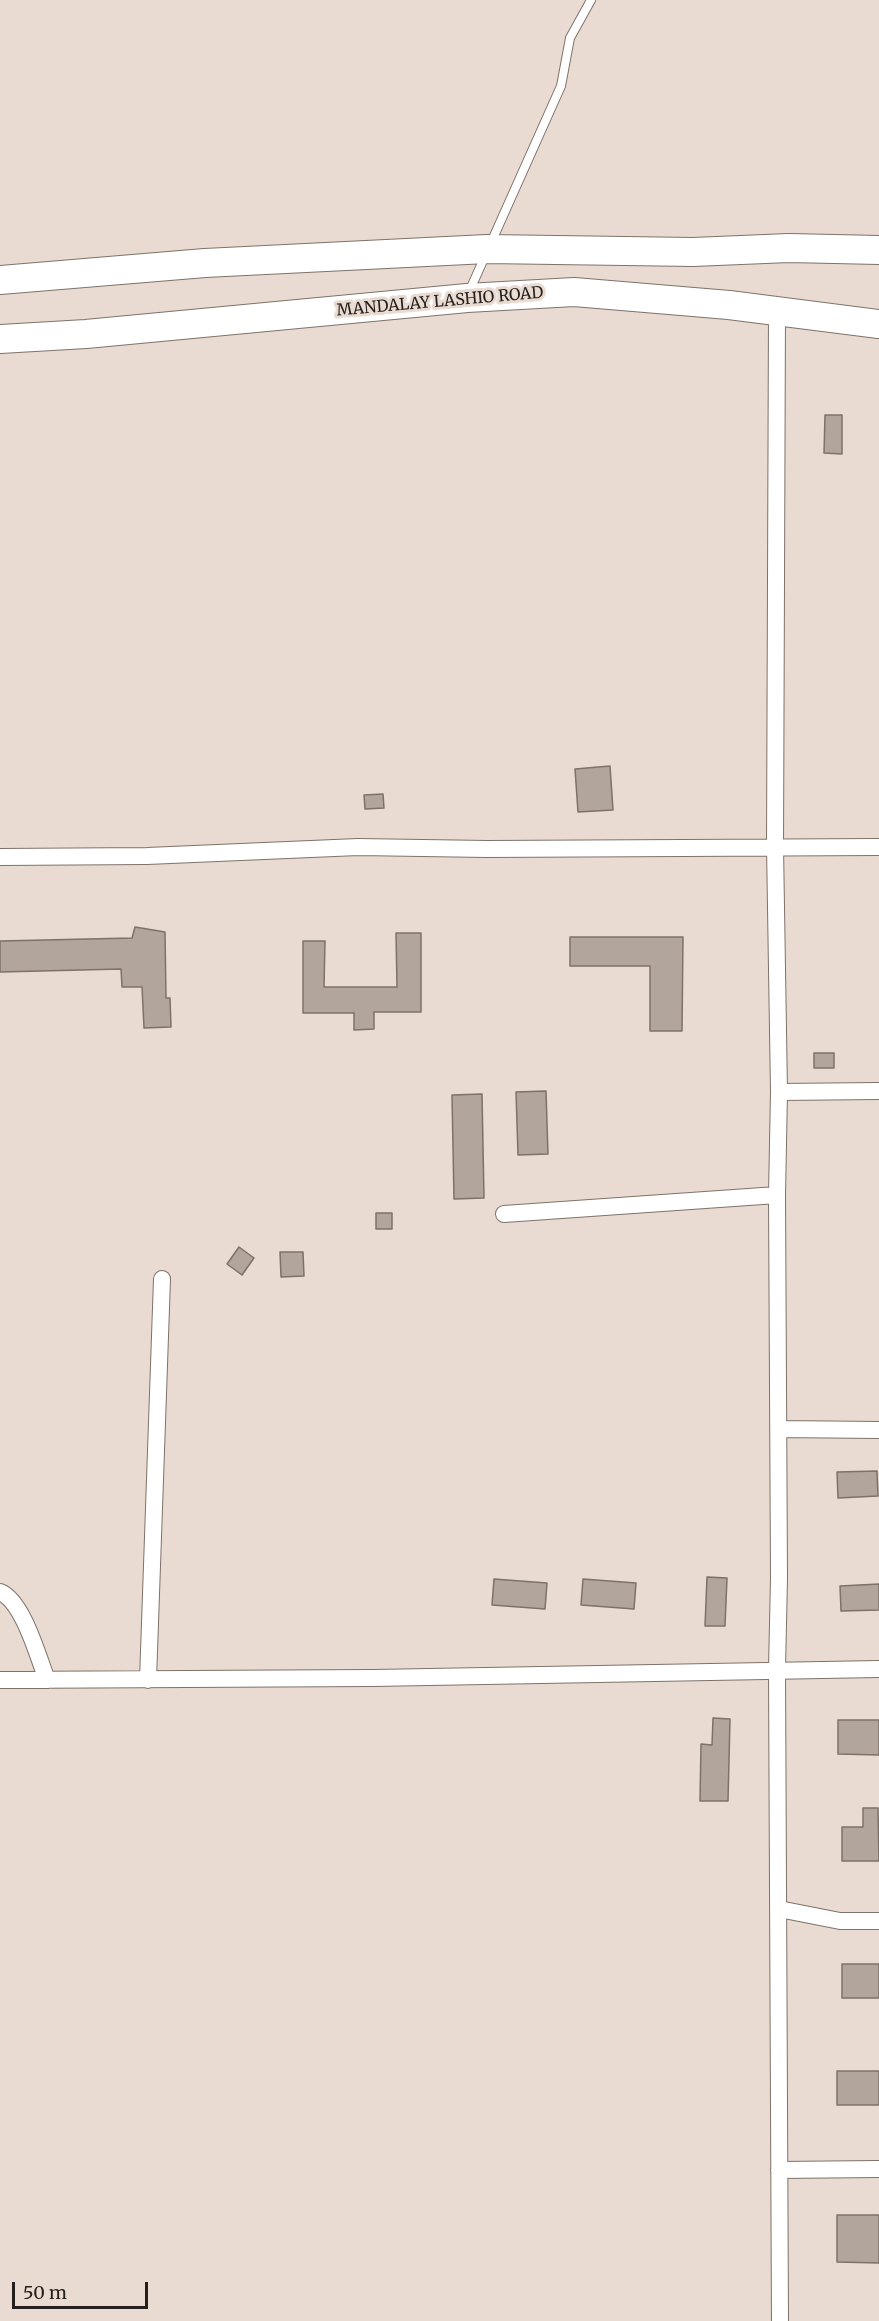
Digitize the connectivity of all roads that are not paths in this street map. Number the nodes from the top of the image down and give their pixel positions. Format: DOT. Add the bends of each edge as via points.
graph roads {
  1 [pos="591,0"];
  2 [pos="487,249"];
  3 [pos="879,250"];
  4 [pos="0,280"];
  5 [pos="467,298"];
  6 [pos="777,312"];
  7 [pos="879,324"];
  8 [pos="0,339"];
  9 [pos="775,846"];
  10 [pos="879,847"];
  11 [pos="0,857"];
  12 [pos="879,1091"];
  13 [pos="779,1092"];
  14 [pos="777,1195"];
  15 [pos="504,1214"];
  16 [pos="162,1279"];
  17 [pos="778,1429"];
  18 [pos="879,1430"];
  19 [pos="0,1592"];
  20 [pos="777,1669"];
  21 [pos="879,1669"];
  22 [pos="0,1680"];
  23 [pos="47,1680"];
  24 [pos="148,1680"];
  25 [pos="779,1909"];
  26 [pos="879,1921"];
  27 [pos="879,2169"];
  28 [pos="779,2170"];
  29 [pos="780,2321"];
  1 -- 2 [label="lane" via="570,38 561,86"];
  2 -- 3 [label="highway"];
  2 -- 4 [label="highway" via="205,263"];
  2 -- 5 [label="lane"];
  5 -- 6 [label="highway, MANDALAY LASHIO ROAD" via="574,292"];
  5 -- 8 [label="highway, MANDALAY LASHIO ROAD"];
  6 -- 7 [label="highway, MANDALAY LASHIO ROAD"];
  6 -- 9 [label="street"];
  9 -- 10 [label="street"];
  9 -- 11 [label="street" via="358,847 147,856"];
  9 -- 13 [label="street"];
  12 -- 13 [label="street"];
  13 -- 14 [label="street"];
  14 -- 15 [label="street"];
  14 -- 17 [label="street"];
  16 -- 24 [label="street"];
  17 -- 18 [label="street"];
  17 -- 20 [label="street"];
  19 -- 23 [label="street" via="8,1595 22,1616"];
  20 -- 21 [label="street"];
  20 -- 24 [label="street"];
  20 -- 25 [label="street"];
  22 -- 23 [label="street"];
  23 -- 24 [label="street"];
  25 -- 26 [label="street" via="840,1921"];
  25 -- 28 [label="street"];
  27 -- 28 [label="street"];
  28 -- 29 [label="street"];
}
